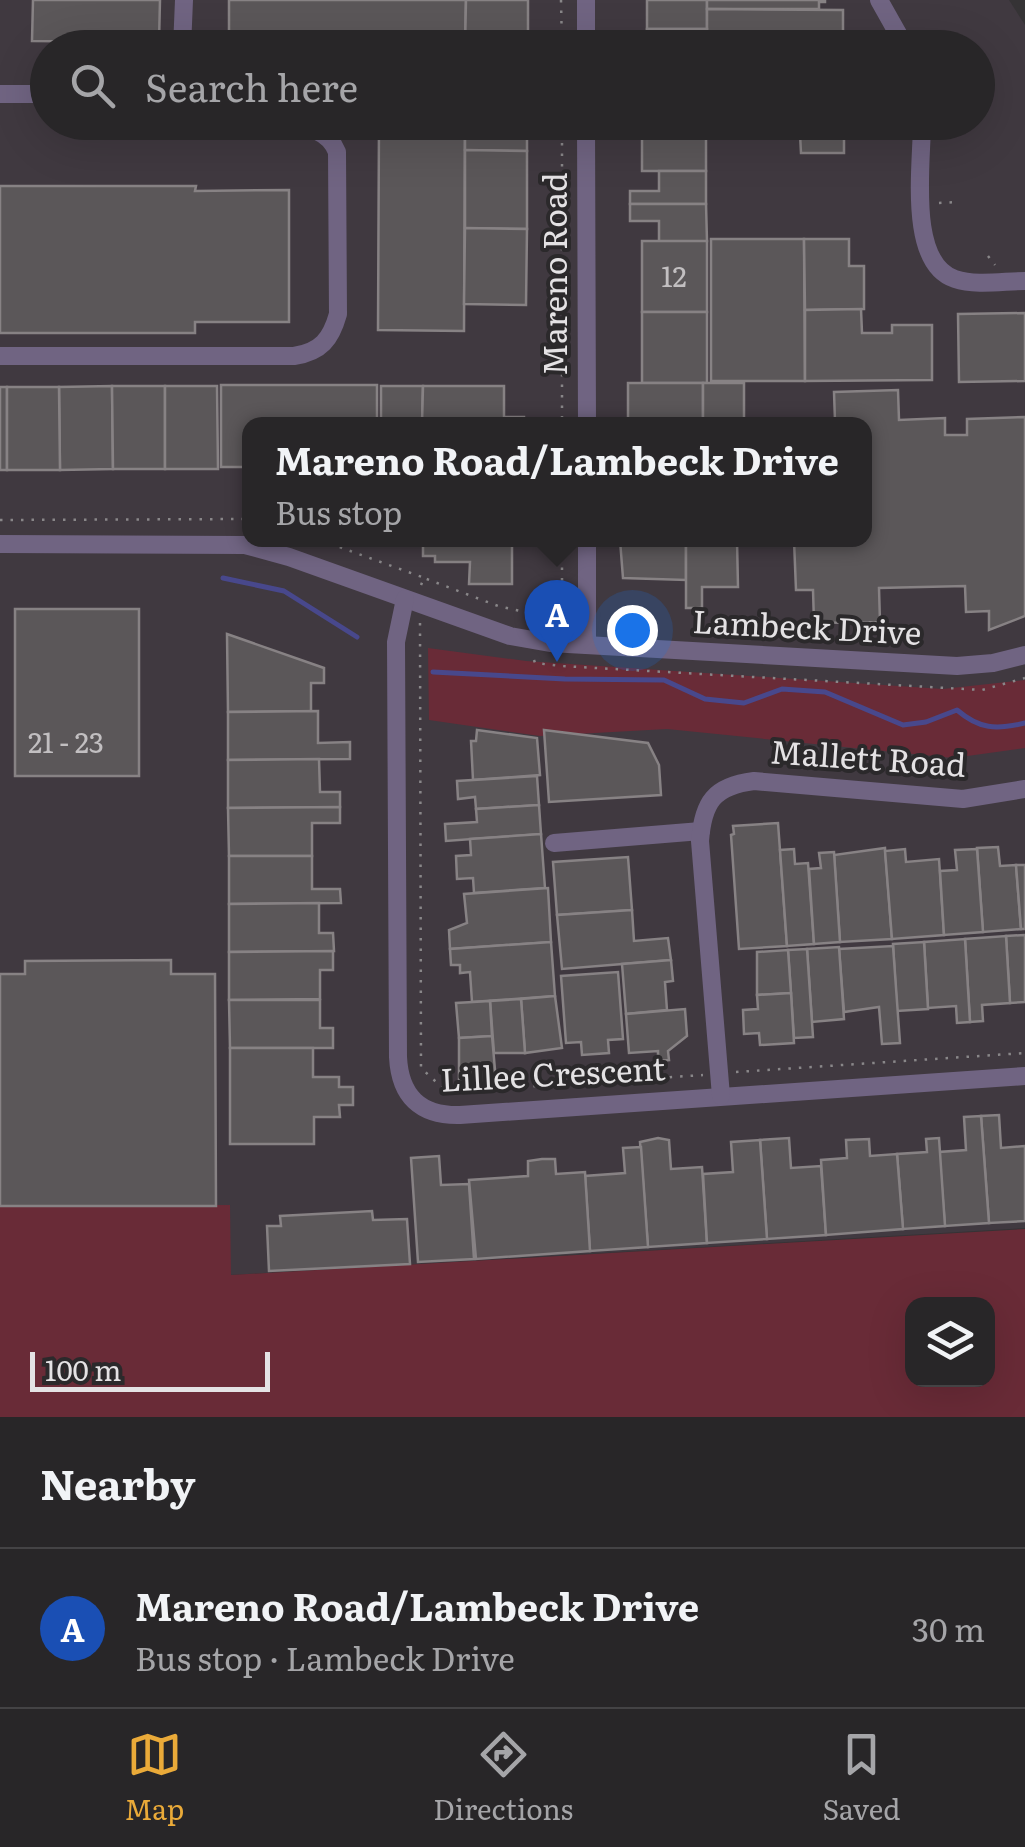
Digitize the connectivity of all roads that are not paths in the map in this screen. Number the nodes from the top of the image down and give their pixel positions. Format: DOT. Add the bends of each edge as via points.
graph roads {
  1 [pos="184,0"];
  2 [pos="586,0"];
  3 [pos="879,0"];
  4 [pos="183,30"];
  5 [pos="586,30"];
  6 [pos="896,30"];
  7 [pos="0,94"];
  8 [pos="30,94"];
  9 [pos="333,140"];
  10 [pos="586,140"];
  11 [pos="922,140"];
  12 [pos="1025,281"];
  13 [pos="0,356"];
  14 [pos="586,417"];
  15 [pos="0,544"];
  16 [pos="242,546"];
  17 [pos="249,547"];
  18 [pos="587,547"];
  19 [pos="412,602"];
  20 [pos="587,646"];
  21 [pos="1025,656"];
  22 [pos="1025,789"];
  23 [pos="701,831"];
  24 [pos="554,843"];
  25 [pos="1025,1076"];
  26 [pos="721,1096"];
  1 -- 4 [label="street"];
  2 -- 5 [label="street"];
  3 -- 6 [label="street"];
  7 -- 8 [label="street"];
  9 -- 13 [label="street" via="338,314 332,336 318,349 294,356"];
  10 -- 14 [label="street, Mareno Road"];
  11 -- 12 [label="street" via="926,252 941,271 962,281"];
  15 -- 16 [label="street, Lambeck Drive"];
  17 -- 19 [label="street, Lambeck Drive"];
  18 -- 20 [label="street"];
  19 -- 20 [label="street, Lambeck Drive" via="510,636"];
  19 -- 26 [label="street, Lillee Crescent" via="396,642 403,1088 421,1108 446,1115"];
  20 -- 21 [label="street, Lambeck Drive" via="957,666"];
  22 -- 23 [label="street, Mallett Road" via="963,799 735,783 707,804"];
  23 -- 24 [label="street"];
  23 -- 26 [label="street"];
  25 -- 26 [label="street, Lillee Crescent"];
}
